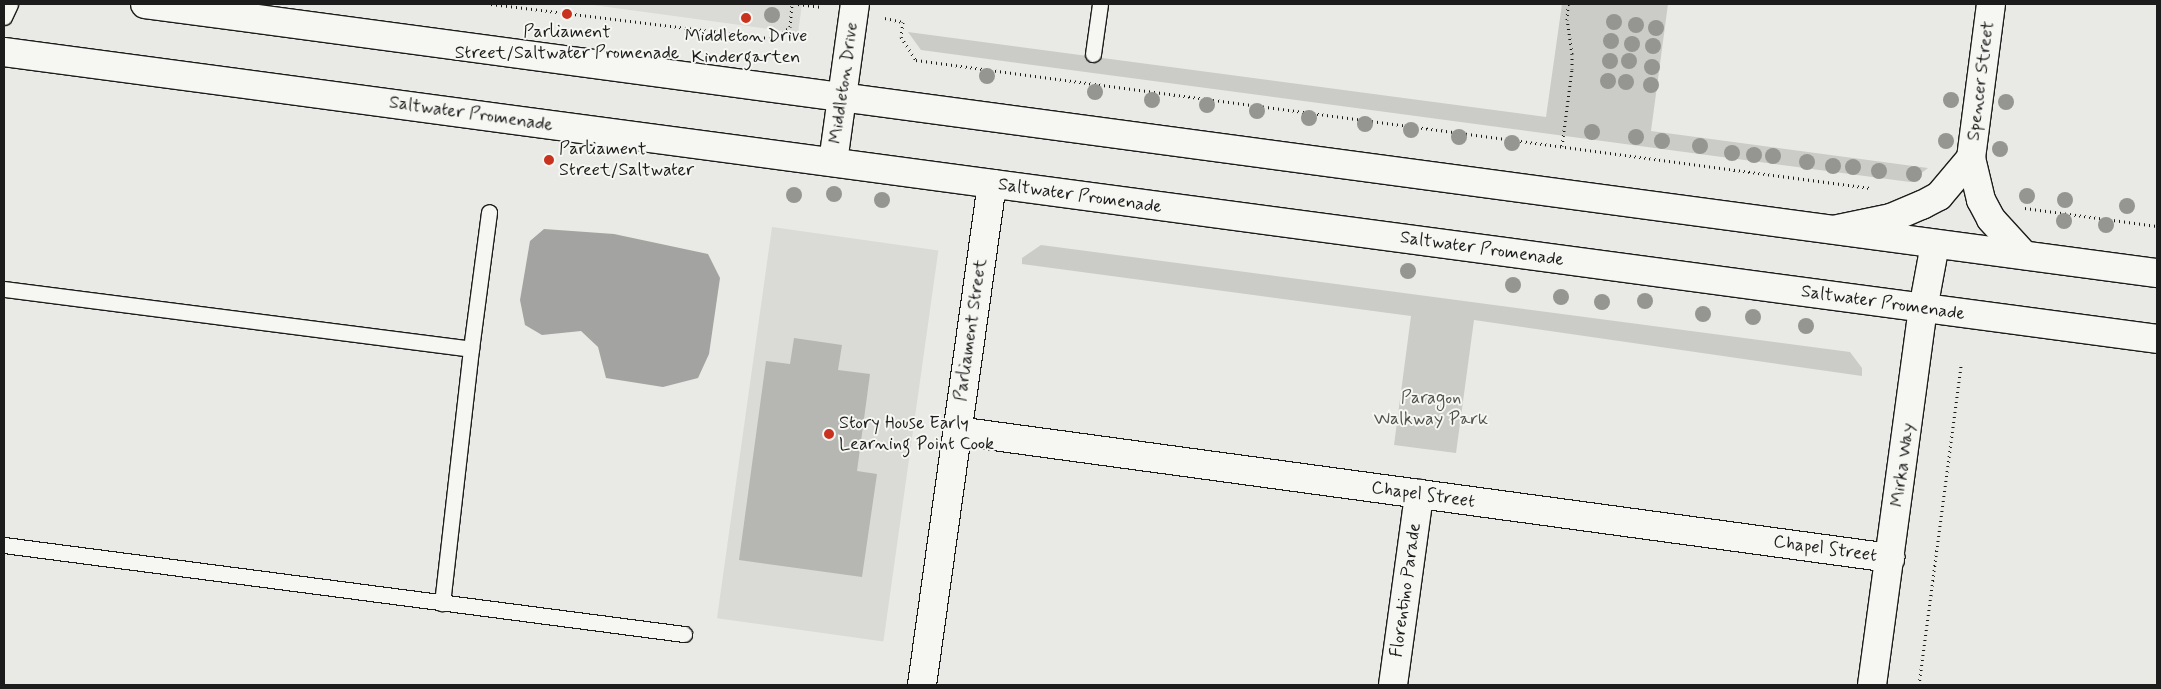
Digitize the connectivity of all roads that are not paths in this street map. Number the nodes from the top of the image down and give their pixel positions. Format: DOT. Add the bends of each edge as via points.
graph roads {
  1 [pos="10,4"];
  2 [pos="145,4"];
  3 [pos="1100,4"];
  4 [pos="1991,4"];
  5 [pos="855,8"];
  6 [pos="4,17"];
  7 [pos="4,52"];
  8 [pos="1093,54"];
  9 [pos="842,97"];
  10 [pos="1971,158"];
  11 [pos="833,162"];
  12 [pos="992,184"];
  13 [pos="489,212"];
  14 [pos="1833,230"];
  15 [pos="1935,244"];
  16 [pos="2024,255"];
  17 [pos="2157,273"];
  18 [pos="4,289"];
  19 [pos="1923,309"];
  20 [pos="2157,339"];
  21 [pos="471,349"];
  22 [pos="957,431"];
  23 [pos="1419,494"];
  24 [pos="4,545"];
  25 [pos="1890,558"];
  26 [pos="442,603"];
  27 [pos="684,634"];
  28 [pos="922,685"];
  29 [pos="1392,685"];
  30 [pos="1872,685"];
  1 -- 6 [label="lane"];
  2 -- 9 [label="street"];
  3 -- 8 [label="lane"];
  4 -- 10 [label="street, Spencer Street"];
  5 -- 9 [label="street, Middleton Drive"];
  7 -- 11 [label="street, Saltwater Promenade"];
  9 -- 11 [label="street, Middleton Drive"];
  9 -- 14 [label="street"];
  10 -- 14 [label="street, Spencer Street" via="1939,196 1922,205 1891,218"];
  10 -- 16 [label="street, Spencer Street" via="1981,200 1991,219"];
  11 -- 12 [label="street, Saltwater Promenade"];
  12 -- 19 [label="street, Saltwater Promenade"];
  12 -- 22 [label="street, Parliament Street"];
  13 -- 21 [label="lane"];
  14 -- 15 [label="street"];
  15 -- 16 [label="street"];
  15 -- 19 [label="street, Mirka Way"];
  16 -- 17 [label="street"];
  18 -- 21 [label="lane"];
  19 -- 20 [label="street, Saltwater Promenade"];
  19 -- 25 [label="street, Mirka Way"];
  21 -- 26 [label="lane"];
  22 -- 23 [label="street, Chapel Street"];
  22 -- 28 [label="street, Parliament Street"];
  23 -- 25 [label="street, Chapel Street"];
  23 -- 29 [label="street, Florentino Parade"];
  24 -- 26 [label="lane"];
  25 -- 30 [label="street, Mirka Way"];
  26 -- 27 [label="lane"];
}
